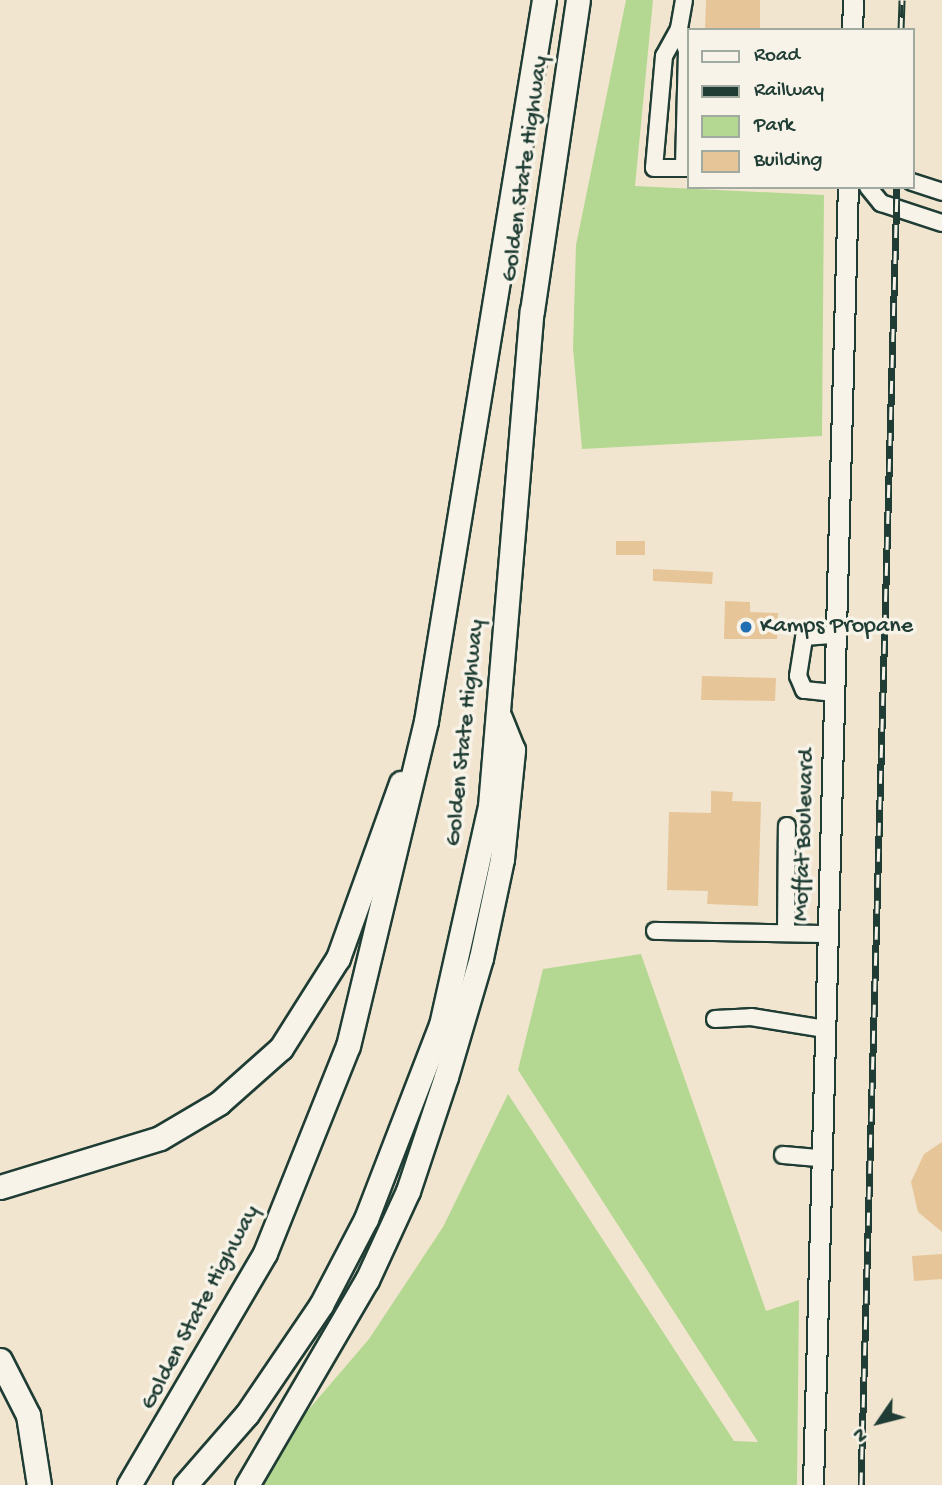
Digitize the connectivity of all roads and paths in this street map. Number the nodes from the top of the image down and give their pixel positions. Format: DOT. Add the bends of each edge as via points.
graph roads {
  1 [pos="536,0"];
  2 [pos="544,0"];
  3 [pos="684,0"];
  4 [pos="853,0"];
  5 [pos="578,1"];
  6 [pos="852,28"];
  7 [pos="679,29"];
  8 [pos="534,66"];
  9 [pos="686,168"];
  10 [pos="914,183"];
  11 [pos="848,189"];
  12 [pos="870,189"];
  13 [pos="942,192"];
  14 [pos="942,223"];
  15 [pos="835,635"];
  16 [pos="834,693"];
  17 [pos="497,710"];
  18 [pos="426,721"];
  19 [pos="787,826"];
  20 [pos="655,931"];
  21 [pos="786,933"];
  22 [pos="827,934"];
  23 [pos="715,1019"];
  24 [pos="825,1029"];
  25 [pos="783,1155"];
  26 [pos="821,1158"];
  27 [pos="0,1187"];
  28 [pos="0,1360"];
  29 [pos="39,1485"];
  30 [pos="129,1485"];
  31 [pos="185,1485"];
  32 [pos="247,1485"];
  33 [pos="813,1485"];
  1 -- 8 [label="highway"];
  2 -- 8 [label="highway, Golden State Highway"];
  3 -- 7 [label="street"];
  4 -- 6 [label="main road"];
  5 -- 17 [label="highway, Golden State Highway" via="532,312"];
  7 -- 9 [label="street" via="687,51"];
  7 -- 9 [label="street" via="664,56 654,168"];
  8 -- 18 [label="highway, Golden State Highway"];
  10 -- 13 [label="street"];
  11 -- 15 [label="main road, Moffat Boulevard"];
  12 -- 14 [label="street" via="881,203"];
  15 -- 16 [label="main road, Moffat Boulevard"];
  15 -- 16 [label="street" via="809,634 799,643 798,676 804,690"];
  16 -- 22 [label="main road, Moffat Boulevard"];
  17 -- 31 [label="highway, Golden State Highway" via="490,806 467,925 441,1025 366,1219 314,1316 247,1414"];
  17 -- 32 [label="highway" via="513,750 503,848 481,958 446,1077 408,1191 367,1280"];
  18 -- 27 [label="highway" via="338,958 281,1048 219,1103 169,1133"];
  18 -- 30 [label="highway, Golden State Highway" via="348,1046 320,1124 265,1254"];
  19 -- 21 [label="street"];
  20 -- 21 [label="street"];
  21 -- 22 [label="street"];
  22 -- 24 [label="main road, Moffat Boulevard"];
  23 -- 24 [label="street" via="751,1017"];
  24 -- 26 [label="main road, Moffat Boulevard"];
  25 -- 26 [label="street"];
  26 -- 33 [label="main road, Moffat Boulevard"];
  28 -- 29 [label="highway" via="28,1415"];
}
